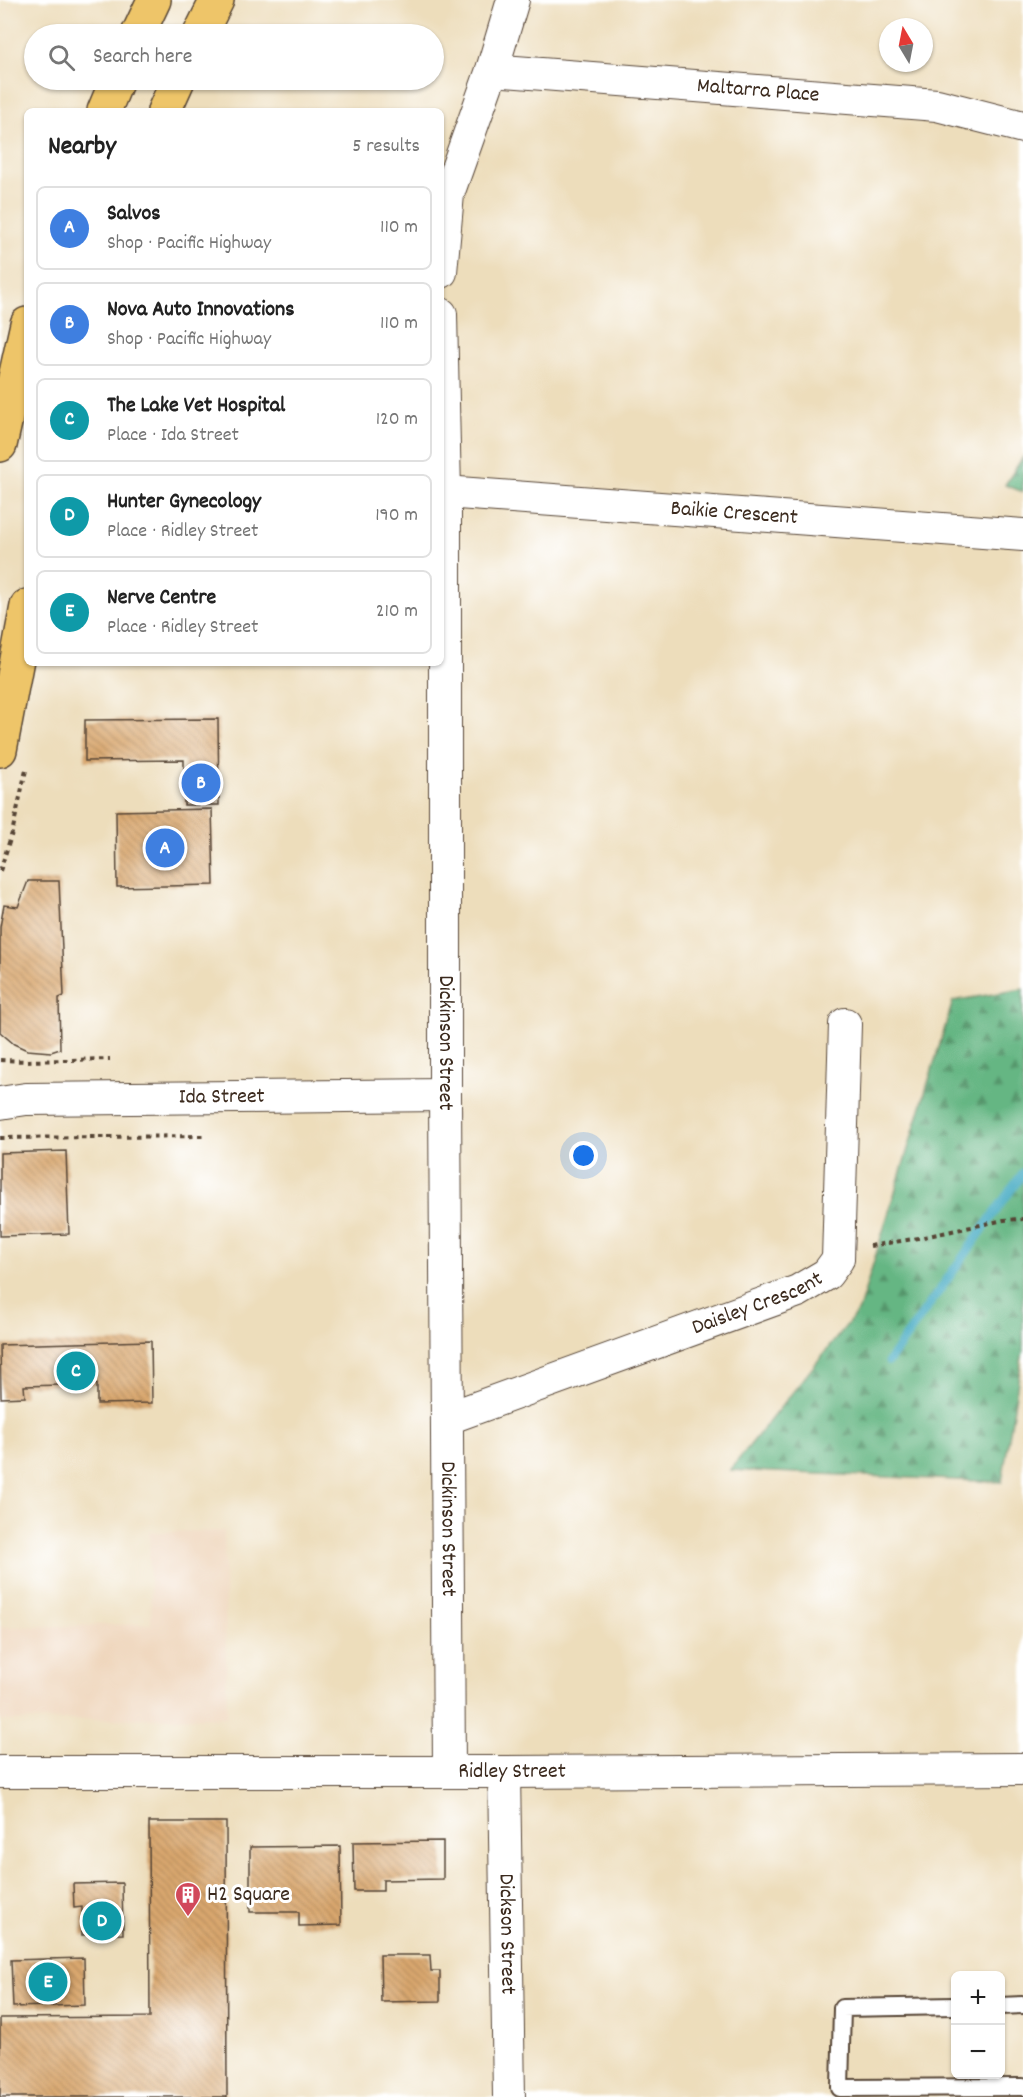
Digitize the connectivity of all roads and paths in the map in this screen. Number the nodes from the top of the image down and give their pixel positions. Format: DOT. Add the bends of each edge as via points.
graph roads {
  1 [pos="154,0"];
  2 [pos="217,0"];
  3 [pos="513,0"];
  4 [pos="143,24"];
  5 [pos="205,24"];
  6 [pos="492,70"];
  7 [pos="113,90"];
  8 [pos="173,90"];
  9 [pos="105,108"];
  10 [pos="165,108"];
  11 [pos="1023,127"];
  12 [pos="444,239"];
  13 [pos="24,337"];
  14 [pos="0,445"];
  15 [pos="444,448"];
  16 [pos="445,492"];
  17 [pos="1023,535"];
  18 [pos="24,622"];
  19 [pos="0,750"];
  20 [pos="845,1024"];
  21 [pos="110,1059"];
  22 [pos="0,1060"];
  23 [pos="445,1095"];
  24 [pos="0,1102"];
  25 [pos="204,1136"];
  26 [pos="0,1138"];
  27 [pos="1023,1219"];
  28 [pos="839,1239"];
  29 [pos="448,1418"];
  30 [pos="1023,1768"];
  31 [pos="0,1772"];
  32 [pos="449,1772"];
  33 [pos="504,1772"];
  34 [pos="1023,2005"];
  35 [pos="951,2006"];
  36 [pos="1005,2006"];
  37 [pos="1023,2087"];
  38 [pos="509,2097"];
  1 -- 4 [label="highway"];
  2 -- 5 [label="highway"];
  3 -- 6 [label="street"];
  6 -- 11 [label="street, Maltarra Place" via="937,105"];
  6 -- 12 [label="street" via="448,194"];
  7 -- 9 [label="highway"];
  8 -- 10 [label="highway"];
  13 -- 14 [label="highway"];
  15 -- 16 [label="street, Dickinson Street"];
  16 -- 17 [label="street, Baikie Crescent"];
  16 -- 23 [label="street, Dickinson Street"];
  18 -- 19 [label="highway"];
  20 -- 28 [label="street, Daisley Crescent"];
  21 -- 22 [label="path"];
  23 -- 24 [label="street, Ida Street"];
  23 -- 29 [label="street, Dickinson Street"];
  25 -- 26 [label="path"];
  27 -- 28 [label="path" via="863,1247"];
  28 -- 29 [label="street, Daisley Crescent" via="838,1258 827,1275 798,1291"];
  29 -- 32 [label="street, Dickinson Street"];
  30 -- 33 [label="street, Ridley Street"];
  31 -- 32 [label="street, Ridley Street"];
  32 -- 33 [label="street, Ridley Street"];
  33 -- 38 [label="street, Dickson Street"];
  34 -- 36 [label="lane"];
  35 -- 37 [label="lane" via="842,2008 840,2088"];
}
